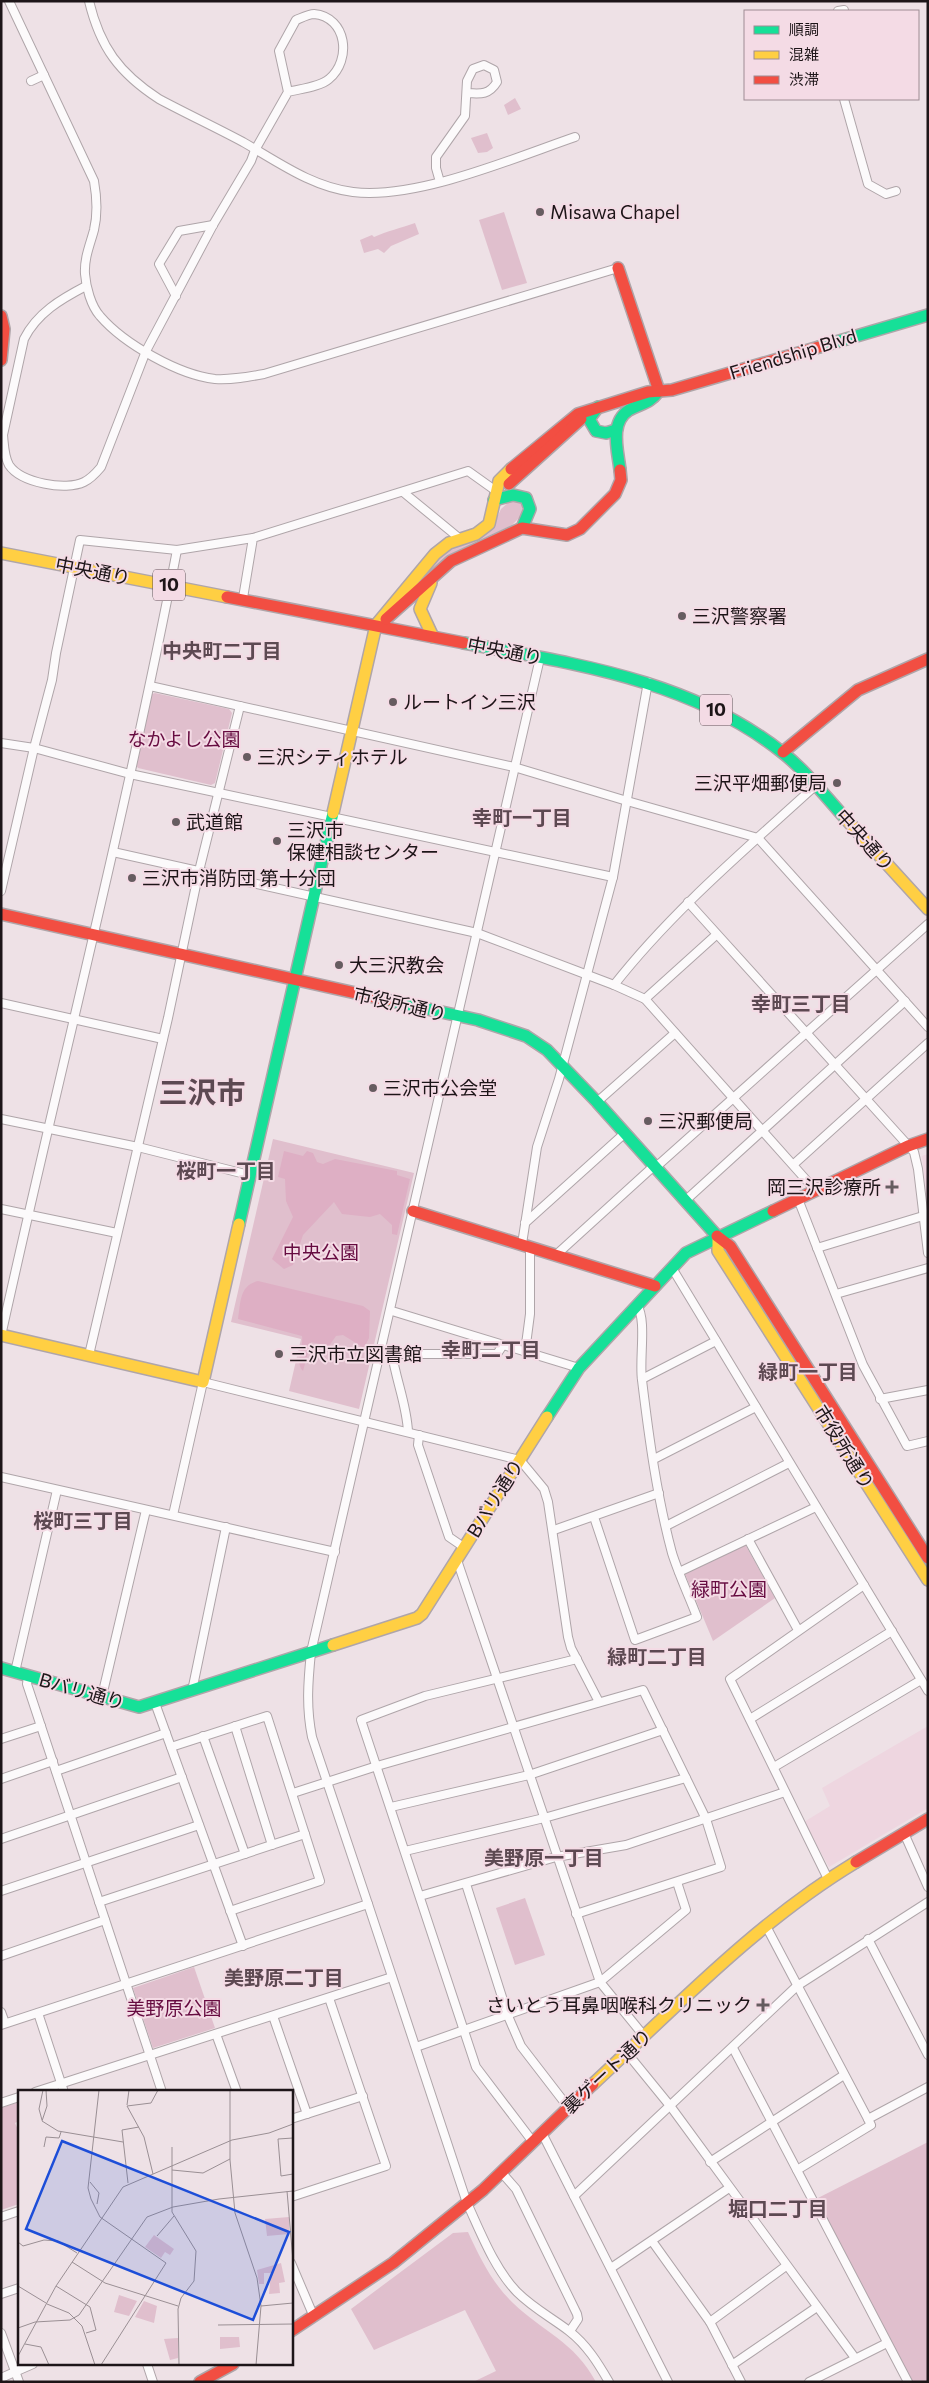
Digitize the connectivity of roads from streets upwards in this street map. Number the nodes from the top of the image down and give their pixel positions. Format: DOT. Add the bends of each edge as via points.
graph roads {
  1 [pos="9,1"];
  2 [pos="89,1"];
  3 [pos="44,75"];
  4 [pos="31,81"];
  5 [pos="288,92"];
  6 [pos="466,93"];
  7 [pos="844,100"];
  8 [pos="575,137"];
  9 [pos="255,150"];
  10 [pos="440,182"];
  11 [pos="896,191"];
  12 [pos="213,226"];
  13 [pos="618,268"];
  14 [pos="86,286"];
  15 [pos="176,296"];
  16 [pos="928,315"];
  17 [pos="1,316"];
  18 [pos="146,352"];
  19 [pos="1,360"];
  20 [pos="658,391"];
  21 [pos="595,411"];
  22 [pos="616,430"];
  23 [pos="509,484"];
  24 [pos="402,492"];
  25 [pos="495,496"];
  26 [pos="522,528"];
  27 [pos="253,538"];
  28 [pos="458,538"];
  29 [pos="177,550"];
  30 [pos="1,553"];
  31 [pos="73,567"];
  32 [pos="436,574"];
  33 [pos="170,585"];
  34 [pos="243,598"];
  35 [pos="376,625"];
  36 [pos="433,637"];
  37 [pos="540,658"];
  38 [pos="928,659"];
  39 [pos="648,682"];
  40 [pos="150,686"];
  41 [pos="240,706"];
  42 [pos="352,731"];
  43 [pos="1,743"];
  44 [pos="34,748"];
  45 [pos="783,752"];
  46 [pos="514,766"];
  47 [pos="130,774"];
  48 [pos="816,786"];
  49 [pos="220,793"];
  50 [pos="627,801"];
  51 [pos="332,816"];
  52 [pos="758,838"];
  53 [pos="496,850"];
  54 [pos="113,852"];
  55 [pos="199,871"];
  56 [pos="613,877"];
  57 [pos="1,891"];
  58 [pos="314,897"];
  59 [pos="688,902"];
  60 [pos="928,909"];
  61 [pos="1,914"];
  62 [pos="928,924"];
  63 [pos="477,933"];
  64 [pos="94,934"];
  65 [pos="716,935"];
  66 [pos="182,954"];
  67 [pos="878,970"];
  68 [pos="587,975"];
  69 [pos="294,980"];
  70 [pos="614,985"];
  71 [pos="645,999"];
  72 [pos="905,1001"];
  73 [pos="1,1003"];
  74 [pos="458,1016"];
  75 [pos="76,1020"];
  76 [pos="928,1027"];
  77 [pos="675,1032"];
  78 [pos="805,1033"];
  79 [pos="163,1039"];
  80 [pos="928,1043"];
  81 [pos="562,1065"];
  82 [pos="834,1065"];
  83 [pos="734,1097"];
  84 [pos="865,1100"];
  85 [pos="597,1102"];
  86 [pos="1,1119"];
  87 [pos="49,1127"];
  88 [pos="763,1129"];
  89 [pos="625,1133"];
  90 [pos="928,1139"];
  91 [pos="138,1146"];
  92 [pos="908,1146"];
  93 [pos="794,1164"];
  94 [pos="655,1166"];
  95 [pos="249,1175"];
  96 [pos="816,1190"];
  97 [pos="798,1199"];
  98 [pos="686,1200"];
  99 [pos="1,1209"];
  100 [pos="413,1211"];
  101 [pos="28,1214"];
  102 [pos="923,1216"];
  103 [pos="525,1223"];
  104 [pos="117,1233"];
  105 [pos="718,1237"];
  106 [pos="526,1245"];
  107 [pos="817,1248"];
  108 [pos="928,1253"];
  109 [pos="556,1255"];
  110 [pos="672,1268"];
  111 [pos="928,1268"];
  112 [pos="655,1286"];
  113 [pos="836,1294"];
  114 [pos="637,1305"];
  115 [pos="392,1311"];
  116 [pos="1,1335"];
  117 [pos="716,1341"];
  118 [pos="504,1345"];
  119 [pos="382,1351"];
  120 [pos="525,1352"];
  121 [pos="392,1354"];
  122 [pos="89,1355"];
  123 [pos="579,1368"];
  124 [pos="642,1379"];
  125 [pos="203,1382"];
  126 [pos="928,1390"];
  127 [pos="880,1399"];
  128 [pos="756,1407"];
  129 [pos="364,1422"];
  130 [pos="408,1432"];
  131 [pos="419,1435"];
  132 [pos="928,1441"];
  133 [pos="654,1459"];
  134 [pos="520,1460"];
  135 [pos="788,1463"];
  136 [pos="1,1478"];
  137 [pos="56,1490"];
  138 [pos="659,1493"];
  139 [pos="816,1507"];
  140 [pos="146,1510"];
  141 [pos="173,1515"];
  142 [pos="594,1517"];
  143 [pos="666,1526"];
  144 [pos="226,1527"];
  145 [pos="554,1530"];
  146 [pos="748,1539"];
  147 [pos="465,1548"];
  148 [pos="335,1552"];
  149 [pos="928,1558"];
  150 [pos="457,1560"];
  151 [pos="679,1572"];
  152 [pos="928,1580"];
  153 [pos="864,1585"];
  154 [pos="798,1630"];
  155 [pos="892,1631"];
  156 [pos="311,1652"];
  157 [pos="577,1659"];
  158 [pos="1,1668"];
  159 [pos="15,1672"];
  160 [pos="28,1676"];
  161 [pos="498,1678"];
  162 [pos="921,1680"];
  163 [pos="192,1691"];
  164 [pos="928,1692"];
  165 [pos="102,1696"];
  166 [pos="599,1702"];
  167 [pos="155,1703"];
  168 [pos="750,1719"];
  169 [pos="41,1726"];
  170 [pos="235,1726"];
  171 [pos="513,1726"];
  172 [pos="663,1730"];
  173 [pos="166,1733"];
  174 [pos="203,1736"];
  175 [pos="1,1739"];
  176 [pos="171,1747"];
  177 [pos="52,1761"];
  178 [pos="377,1766"];
  179 [pos="774,1767"];
  180 [pos="56,1771"];
  181 [pos="529,1774"];
  182 [pos="182,1776"];
  183 [pos="686,1778"];
  184 [pos="1,1779"];
  185 [pos="327,1781"];
  186 [pos="785,1792"];
  187 [pos="293,1793"];
  188 [pos="391,1807"];
  189 [pos="71,1816"];
  190 [pos="544,1818"];
  191 [pos="706,1819"];
  192 [pos="928,1819"];
  193 [pos="198,1825"];
  194 [pos="904,1833"];
  195 [pos="305,1834"];
  196 [pos="1,1839"];
  197 [pos="272,1846"];
  198 [pos="405,1852"];
  199 [pos="246,1854"];
  200 [pos="556,1857"];
  201 [pos="86,1863"];
  202 [pos="212,1865"];
  203 [pos="828,1879"];
  204 [pos="676,1882"];
  205 [pos="466,1884"];
  206 [pos="928,1886"];
  207 [pos="1,1891"];
  208 [pos="420,1896"];
  209 [pos="99,1902"];
  210 [pos="928,1902"];
  211 [pos="368,1904"];
  212 [pos="230,1911"];
  213 [pos="576,1914"];
  214 [pos="105,1920"];
  215 [pos="766,1926"];
  216 [pos="868,1939"];
  217 [pos="243,1946"];
  218 [pos="1,1956"];
  219 [pos="392,1977"];
  220 [pos="600,1982"];
  221 [pos="126,1984"];
  222 [pos="797,1986"];
  223 [pos="329,1998"];
  224 [pos="1,2012"];
  225 [pos="38,2012"];
  226 [pos="273,2016"];
  227 [pos="508,2016"];
  228 [pos="3,2024"];
  229 [pos="464,2031"];
  230 [pos="216,2034"];
  231 [pos="644,2036"];
  232 [pos="416,2047"];
  233 [pos="733,2048"];
  234 [pos="627,2053"];
  235 [pos="150,2055"];
  236 [pos="928,2055"];
  237 [pos="844,2075"];
  238 [pos="61,2083"];
  239 [pos="928,2087"];
  240 [pos="40,2090"];
  241 [pos="63,2090"];
  242 [pos="161,2090"];
  243 [pos="236,2090"];
  244 [pos="363,2096"];
  245 [pos="18,2097"];
  246 [pos="1,2103"];
  247 [pos="568,2107"];
  248 [pos="671,2107"];
  249 [pos="308,2114"];
  250 [pos="868,2118"];
  251 [pos="292,2119"];
  252 [pos="771,2121"];
  253 [pos="542,2133"];
  254 [pos="533,2142"];
  255 [pos="710,2162"];
  256 [pos="797,2170"];
  257 [pos="502,2173"];
  258 [pos="730,2188"];
  259 [pos="574,2196"];
  260 [pos="292,2197"];
  261 [pos="467,2203"];
  262 [pos="18,2211"];
  263 [pos="1,2217"];
  264 [pos="652,2242"];
  265 [pos="292,2265"];
  266 [pos="786,2266"];
  267 [pos="611,2268"];
  268 [pos="18,2288"];
  269 [pos="1,2294"];
  270 [pos="817,2307"];
  271 [pos="314,2317"];
  272 [pos="710,2322"];
  273 [pos="292,2330"];
  274 [pos="570,2331"];
  275 [pos="2,2338"];
  276 [pos="887,2343"];
  277 [pos="855,2358"];
  278 [pos="732,2365"];
  279 [pos="28,2366"];
  280 [pos="148,2366"];
  281 [pos="230,2366"];
  282 [pos="15,2372"];
  283 [pos="1,2378"];
  284 [pos="19,2382"];
  285 [pos="153,2382"];
  286 [pos="200,2382"];
  287 [pos="609,2382"];
  288 [pos="668,2382"];
  289 [pos="741,2382"];
  290 [pos="809,2382"];
  291 [pos="908,2382"];
  1 -- 3 [label="street"];
  2 -- 9 [label="street" via="104,45 137,84"];
  3 -- 4 [label="street"];
  3 -- 14 [label="street" via="94,181 97,211 87,252"];
  5 -- 5 [label="street" via="279,51 296,20 313,14 332,19 343,40 344,57 329,79"];
  5 -- 9 [label="street"];
  6 -- 6 [label="street" via="473,69 484,65 494,70 497,82 492,91"];
  6 -- 10 [label="street" via="465,116 436,156"];
  7 -- 11 [label="street" via="868,184 886,194"];
  8 -- 10 [label="street"];
  9 -- 10 [label="street" via="306,178 353,192 397,191"];
  9 -- 12 [label="street" via="252,161"];
  12 -- 15 [label="street"];
  12 -- 15 [label="street" via="178,231 159,264"];
  13 -- 18 [label="street" via="243,378 215,379 194,374"];
  13 -- 20 [label="street"];
  14 -- 18 [label="street" via="99,316"];
  14 -- 18 [label="street" via="41,314 24,339 3,435 9,465 30,480 63,486 75,485 94,476 101,467"];
  15 -- 18 [label="street"];
  16 -- 20 [label="street, Friendship Blvd" via="672,390"];
  17 -- 19 [label="street" via="4,329"];
  20 -- 21 [label="street, Friendship Blvd"];
  20 -- 22 [label="street" via="650,401 628,411"];
  21 -- 22 [label="street" via="589,419 596,431"];
  21 -- 23 [label="street"];
  21 -- 25 [label="street" via="578,414 561,426 507,472"];
  22 -- 26 [label="street" via="620,480 615,494 580,529 567,535"];
  24 -- 25 [label="street" via="468,471"];
  24 -- 27 [label="street"];
  24 -- 28 [label="street"];
  25 -- 26 [label="street" via="518,494 526,498 530,506 529,516"];
  25 -- 28 [label="street" via="489,524 476,534"];
  26 -- 32 [label="street" via="451,561"];
  27 -- 29 [label="street"];
  27 -- 34 [label="street"];
  28 -- 35 [label="street" via="434,554"];
  29 -- 31 [label="street" via="80,540"];
  29 -- 33 [label="street"];
  30 -- 31 [label="street, 中央通り / 10"];
  31 -- 33 [label="street, 中央通り / 10"];
  31 -- 44 [label="street" via="52,680"];
  32 -- 35 [label="street" via="395,613"];
  32 -- 36 [label="street" via="420,608"];
  33 -- 34 [label="street, 中央通り / 10"];
  33 -- 40 [label="street"];
  34 -- 35 [label="street, 中央通り / 10"];
  35 -- 36 [label="street, 中央通り / 10"];
  35 -- 42 [label="street"];
  36 -- 37 [label="street, 中央通り / 10"];
  37 -- 39 [label="street, 中央通り / 10"];
  37 -- 46 [label="street"];
  38 -- 45 [label="street" via="858,690"];
  39 -- 45 [label="street, 中央通り / 10" via="733,719"];
  39 -- 50 [label="street"];
  40 -- 41 [label="street"];
  40 -- 47 [label="street"];
  41 -- 42 [label="street"];
  41 -- 49 [label="street"];
  42 -- 46 [label="street"];
  42 -- 51 [label="street"];
  43 -- 44 [label="street"];
  44 -- 47 [label="street"];
  44 -- 57 [label="street"];
  45 -- 48 [label="street, 中央通り / 10"];
  46 -- 50 [label="street"];
  46 -- 53 [label="street"];
  47 -- 49 [label="street"];
  47 -- 54 [label="street"];
  48 -- 52 [label="street"];
  48 -- 60 [label="street, 中央通り / 10"];
  49 -- 51 [label="street"];
  49 -- 55 [label="street"];
  50 -- 52 [label="street"];
  50 -- 56 [label="street"];
  51 -- 53 [label="street"];
  51 -- 58 [label="street"];
  52 -- 59 [label="street"];
  52 -- 67 [label="street"];
  53 -- 56 [label="street"];
  53 -- 63 [label="street"];
  54 -- 55 [label="street"];
  54 -- 64 [label="street"];
  55 -- 58 [label="street"];
  55 -- 66 [label="street"];
  56 -- 68 [label="street"];
  58 -- 63 [label="street"];
  58 -- 69 [label="street"];
  59 -- 65 [label="street"];
  59 -- 70 [label="street" via="647,944"];
  61 -- 64 [label="street, 市役所通り"];
  62 -- 67 [label="street"];
  63 -- 68 [label="street"];
  63 -- 74 [label="street"];
  64 -- 66 [label="street, 市役所通り"];
  64 -- 75 [label="street"];
  65 -- 71 [label="street"];
  65 -- 78 [label="street"];
  66 -- 69 [label="street, 市役所通り"];
  66 -- 79 [label="street"];
  67 -- 72 [label="street"];
  67 -- 78 [label="street"];
  68 -- 70 [label="street"];
  68 -- 81 [label="street"];
  69 -- 74 [label="street, 市役所通り"];
  69 -- 95 [label="street"];
  70 -- 71 [label="street"];
  71 -- 77 [label="street"];
  72 -- 76 [label="street"];
  72 -- 82 [label="street"];
  73 -- 75 [label="street"];
  74 -- 81 [label="street, 市役所通り" via="526,1036"];
  74 -- 100 [label="street"];
  75 -- 79 [label="street"];
  75 -- 87 [label="street"];
  77 -- 83 [label="street"];
  77 -- 85 [label="street"];
  78 -- 82 [label="street"];
  78 -- 83 [label="street"];
  79 -- 91 [label="street"];
  80 -- 84 [label="street"];
  81 -- 85 [label="street, 市役所通り"];
  81 -- 103 [label="street" via="537,1147"];
  82 -- 84 [label="street"];
  82 -- 88 [label="street"];
  83 -- 88 [label="street"];
  83 -- 94 [label="street"];
  84 -- 92 [label="street"];
  84 -- 93 [label="street"];
  85 -- 89 [label="street, 市役所通り"];
  86 -- 87 [label="street"];
  87 -- 91 [label="street"];
  87 -- 101 [label="street"];
  88 -- 93 [label="street"];
  88 -- 98 [label="street"];
  89 -- 94 [label="street, 市役所通り"];
  89 -- 103 [label="street"];
  90 -- 92 [label="street, Bバリ通り"];
  91 -- 95 [label="street"];
  91 -- 104 [label="street"];
  92 -- 96 [label="street, Bバリ通り"];
  92 -- 102 [label="street" via="914,1152 918,1169"];
  93 -- 96 [label="street"];
  94 -- 98 [label="street, 市役所通り"];
  94 -- 109 [label="street"];
  95 -- 125 [label="street"];
  96 -- 97 [label="street, Bバリ通り"];
  97 -- 105 [label="street, Bバリ通り"];
  97 -- 107 [label="street"];
  98 -- 105 [label="street, 市役所通り"];
  99 -- 101 [label="street"];
  100 -- 106 [label="street"];
  100 -- 115 [label="street"];
  101 -- 104 [label="street"];
  101 -- 116 [label="street"];
  102 -- 107 [label="street"];
  102 -- 108 [label="street"];
  103 -- 106 [label="street"];
  104 -- 122 [label="street"];
  105 -- 110 [label="street, Bバリ通り" via="686,1253"];
  105 -- 149 [label="street, 市役所通り" via="730,1246"];
  105 -- 152 [label="street, 市役所通り" via="718,1251"];
  106 -- 109 [label="street"];
  106 -- 120 [label="street" via="530,1314"];
  107 -- 113 [label="street"];
  109 -- 112 [label="street"];
  110 -- 112 [label="street, Bバリ通り"];
  110 -- 117 [label="street"];
  111 -- 113 [label="street"];
  112 -- 114 [label="street, Bバリ通り"];
  113 -- 127 [label="street" via="863,1365"];
  114 -- 123 [label="street, Bバリ通り"];
  114 -- 124 [label="street" via="642,1314"];
  115 -- 118 [label="street"];
  115 -- 119 [label="street"];
  116 -- 122 [label="street"];
  117 -- 124 [label="street"];
  117 -- 128 [label="street"];
  118 -- 120 [label="street"];
  118 -- 121 [label="street" via="498,1354"];
  119 -- 121 [label="street"];
  119 -- 129 [label="street"];
  120 -- 123 [label="street"];
  121 -- 130 [label="street" via="408,1419"];
  122 -- 125 [label="street"];
  123 -- 134 [label="street, Bバリ通り"];
  124 -- 133 [label="street"];
  125 -- 129 [label="street"];
  125 -- 141 [label="street"];
  126 -- 127 [label="street"];
  127 -- 132 [label="street" via="907,1446"];
  128 -- 133 [label="street"];
  128 -- 135 [label="street"];
  129 -- 130 [label="street"];
  129 -- 148 [label="street"];
  130 -- 131 [label="street"];
  131 -- 134 [label="street"];
  131 -- 147 [label="street" via="418,1445 449,1537"];
  133 -- 138 [label="street"];
  134 -- 145 [label="street" via="544,1489"];
  134 -- 147 [label="street, Bバリ通り"];
  135 -- 139 [label="street"];
  135 -- 143 [label="street"];
  136 -- 137 [label="street"];
  137 -- 140 [label="street"];
  137 -- 159 [label="street"];
  138 -- 142 [label="street"];
  138 -- 143 [label="street"];
  139 -- 146 [label="street"];
  139 -- 153 [label="street"];
  140 -- 141 [label="street"];
  140 -- 165 [label="street"];
  141 -- 144 [label="street"];
  142 -- 145 [label="street"];
  142 -- 151 [label="street" via="635,1640 697,1617"];
  143 -- 151 [label="street"];
  144 -- 148 [label="street"];
  144 -- 163 [label="street"];
  145 -- 157 [label="street" via="568,1637"];
  146 -- 151 [label="street"];
  146 -- 154 [label="street"];
  147 -- 150 [label="street, Bバリ通り"];
  148 -- 156 [label="street"];
  150 -- 156 [label="street, Bバリ通り" via="422,1614 416,1618"];
  150 -- 161 [label="street"];
  153 -- 154 [label="street"];
  153 -- 155 [label="street"];
  154 -- 168 [label="street" via="730,1679"];
  155 -- 162 [label="street"];
  155 -- 168 [label="street"];
  156 -- 163 [label="street, Bバリ通り"];
  156 -- 185 [label="street" via="306,1691 308,1715"];
  157 -- 161 [label="street"];
  157 -- 166 [label="street"];
  158 -- 159 [label="street, Bバリ通り"];
  159 -- 160 [label="street, Bバリ通り"];
  160 -- 165 [label="street, Bバリ通り"];
  160 -- 169 [label="street" via="27,1684"];
  161 -- 171 [label="street"];
  161 -- 178 [label="street" via="426,1696 361,1720"];
  162 -- 164 [label="street"];
  162 -- 179 [label="street"];
  163 -- 167 [label="street, Bバリ通り"];
  165 -- 167 [label="street, Bバリ通り" via="139,1707"];
  166 -- 171 [label="street"];
  166 -- 172 [label="street" via="643,1690"];
  167 -- 173 [label="street"];
  168 -- 179 [label="street"];
  169 -- 175 [label="street"];
  169 -- 177 [label="street"];
  170 -- 174 [label="street"];
  170 -- 187 [label="street" via="267,1716"];
  170 -- 197 [label="street"];
  171 -- 178 [label="street"];
  171 -- 181 [label="street"];
  172 -- 181 [label="street"];
  172 -- 183 [label="street"];
  173 -- 176 [label="street"];
  173 -- 180 [label="street"];
  174 -- 176 [label="street"];
  174 -- 199 [label="street"];
  176 -- 182 [label="street"];
  177 -- 180 [label="street"];
  177 -- 184 [label="street"];
  178 -- 185 [label="street"];
  178 -- 188 [label="street"];
  179 -- 186 [label="street"];
  180 -- 189 [label="street"];
  181 -- 188 [label="street"];
  181 -- 190 [label="street"];
  182 -- 189 [label="street"];
  182 -- 193 [label="street"];
  183 -- 190 [label="street"];
  183 -- 191 [label="street"];
  185 -- 187 [label="street"];
  185 -- 211 [label="street"];
  186 -- 191 [label="street"];
  186 -- 203 [label="street"];
  187 -- 195 [label="street"];
  188 -- 198 [label="street"];
  189 -- 196 [label="street"];
  189 -- 201 [label="street"];
  190 -- 198 [label="street"];
  190 -- 200 [label="street"];
  191 -- 200 [label="street" via="626,1845"];
  191 -- 204 [label="street" via="721,1867"];
  192 -- 194 [label="street, 裏ゲート通り"];
  193 -- 201 [label="street"];
  193 -- 202 [label="street"];
  194 -- 203 [label="street, 裏ゲート通り"];
  194 -- 206 [label="street"];
  195 -- 197 [label="street"];
  195 -- 212 [label="street" via="320,1880"];
  197 -- 199 [label="street"];
  198 -- 208 [label="street"];
  199 -- 202 [label="street"];
  200 -- 205 [label="street"];
  200 -- 213 [label="street"];
  201 -- 207 [label="street"];
  201 -- 209 [label="street"];
  202 -- 209 [label="street"];
  202 -- 212 [label="street"];
  203 -- 215 [label="street, 裏ゲート通り"];
  204 -- 213 [label="street"];
  204 -- 220 [label="street" via="686,1910"];
  205 -- 208 [label="street"];
  205 -- 227 [label="street"];
  208 -- 229 [label="street"];
  209 -- 214 [label="street"];
  210 -- 216 [label="street"];
  211 -- 217 [label="street"];
  211 -- 219 [label="street"];
  212 -- 217 [label="street"];
  213 -- 220 [label="street"];
  214 -- 218 [label="street"];
  214 -- 221 [label="street"];
  215 -- 222 [label="street"];
  215 -- 231 [label="street, 裏ゲート通り"];
  216 -- 222 [label="street"];
  216 -- 236 [label="street"];
  217 -- 221 [label="street"];
  219 -- 223 [label="street"];
  219 -- 232 [label="street"];
  220 -- 227 [label="street"];
  220 -- 231 [label="street"];
  221 -- 225 [label="street"];
  221 -- 235 [label="street"];
  222 -- 233 [label="street"];
  222 -- 237 [label="street"];
  223 -- 226 [label="street"];
  223 -- 244 [label="street"];
  224 -- 228 [label="street"];
  225 -- 228 [label="street"];
  225 -- 238 [label="street"];
  226 -- 230 [label="street"];
  226 -- 249 [label="street"];
  227 -- 229 [label="street"];
  227 -- 247 [label="street" via="521,2046"];
  229 -- 232 [label="street"];
  229 -- 254 [label="street" via="476,2067"];
  230 -- 235 [label="street"];
  230 -- 243 [label="street"];
  231 -- 234 [label="street, 裏ゲート通り"];
  232 -- 261 [label="street"];
  233 -- 248 [label="street"];
  233 -- 252 [label="street"];
  234 -- 247 [label="street, 裏ゲート通り"];
  234 -- 248 [label="street"];
  235 -- 238 [label="street"];
  235 -- 242 [label="street"];
  237 -- 250 [label="street"];
  237 -- 252 [label="street"];
  238 -- 240 [label="street"];
  238 -- 241 [label="street"];
  239 -- 250 [label="street"];
  244 -- 249 [label="street"];
  244 -- 260 [label="street" via="386,2166"];
  245 -- 246 [label="street"];
  247 -- 253 [label="street, 裏ゲート通り"];
  248 -- 255 [label="street"];
  248 -- 259 [label="street"];
  249 -- 251 [label="street"];
  250 -- 256 [label="street" via="871,2125"];
  252 -- 255 [label="street"];
  252 -- 256 [label="street"];
  253 -- 254 [label="street, 裏ゲート通り"];
  253 -- 259 [label="street"];
  254 -- 257 [label="street, 裏ゲート通り"];
  255 -- 258 [label="street"];
  256 -- 276 [label="street"];
  257 -- 261 [label="street, 裏ゲート通り"];
  257 -- 274 [label="street" via="516,2189 577,2314 578,2320"];
  258 -- 264 [label="street"];
  258 -- 266 [label="street"];
  259 -- 267 [label="street"];
  261 -- 271 [label="street, 裏ゲート通り" via="393,2263"];
  261 -- 274 [label="street" via="500,2268 517,2292"];
  262 -- 263 [label="street"];
  264 -- 267 [label="street"];
  264 -- 272 [label="street"];
  265 -- 271 [label="street"];
  266 -- 270 [label="street"];
  266 -- 272 [label="street"];
  267 -- 288 [label="street"];
  268 -- 269 [label="street"];
  270 -- 277 [label="street"];
  270 -- 278 [label="street"];
  271 -- 273 [label="street, 裏ゲート通り"];
  272 -- 278 [label="street"];
  274 -- 287 [label="street" via="596,2360"];
  275 -- 282 [label="street"];
  276 -- 277 [label="street"];
  276 -- 291 [label="street"];
  277 -- 290 [label="street"];
  278 -- 289 [label="street"];
  279 -- 282 [label="street"];
  280 -- 285 [label="street"];
  281 -- 286 [label="street"];
  282 -- 283 [label="street"];
  282 -- 284 [label="street"];
}
